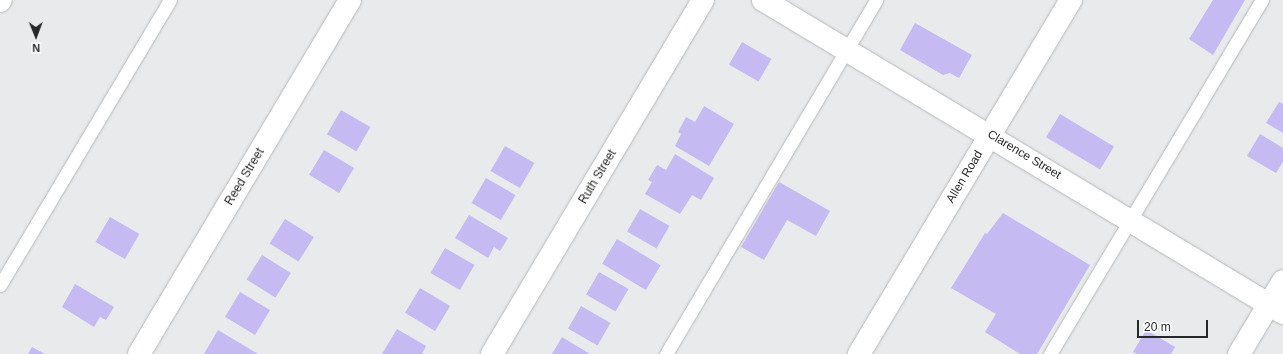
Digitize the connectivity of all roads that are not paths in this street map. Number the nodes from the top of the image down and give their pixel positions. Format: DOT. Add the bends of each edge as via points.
graph roads {
  1 [pos="170,0"];
  2 [pos="350,0"];
  3 [pos="703,0"];
  4 [pos="763,0"];
  5 [pos="876,0"];
  6 [pos="1071,0"];
  7 [pos="1262,0"];
  8 [pos="847,49"];
  9 [pos="990,135"];
  10 [pos="1131,220"];
  11 [pos="1283,281"];
  12 [pos="0,285"];
  13 [pos="1276,308"];
  14 [pos="139,354"];
  15 [pos="492,354"];
  16 [pos="666,354"];
  17 [pos="859,354"];
  18 [pos="1050,354"];
  19 [pos="1239,354"];
  1 -- 12 [label="lane"];
  2 -- 14 [label="street, Reed Street"];
  3 -- 15 [label="street, Ruth Street"];
  4 -- 8 [label="street, Clarence Street"];
  5 -- 8 [label="lane"];
  6 -- 9 [label="street, Allen Road"];
  7 -- 10 [label="lane"];
  8 -- 9 [label="street, Clarence Street"];
  8 -- 16 [label="lane"];
  9 -- 10 [label="street, Clarence Street"];
  9 -- 17 [label="street, Allen Road"];
  10 -- 13 [label="street, Clarence Street"];
  10 -- 18 [label="lane"];
  11 -- 13 [label="street"];
  13 -- 19 [label="street"];
}
